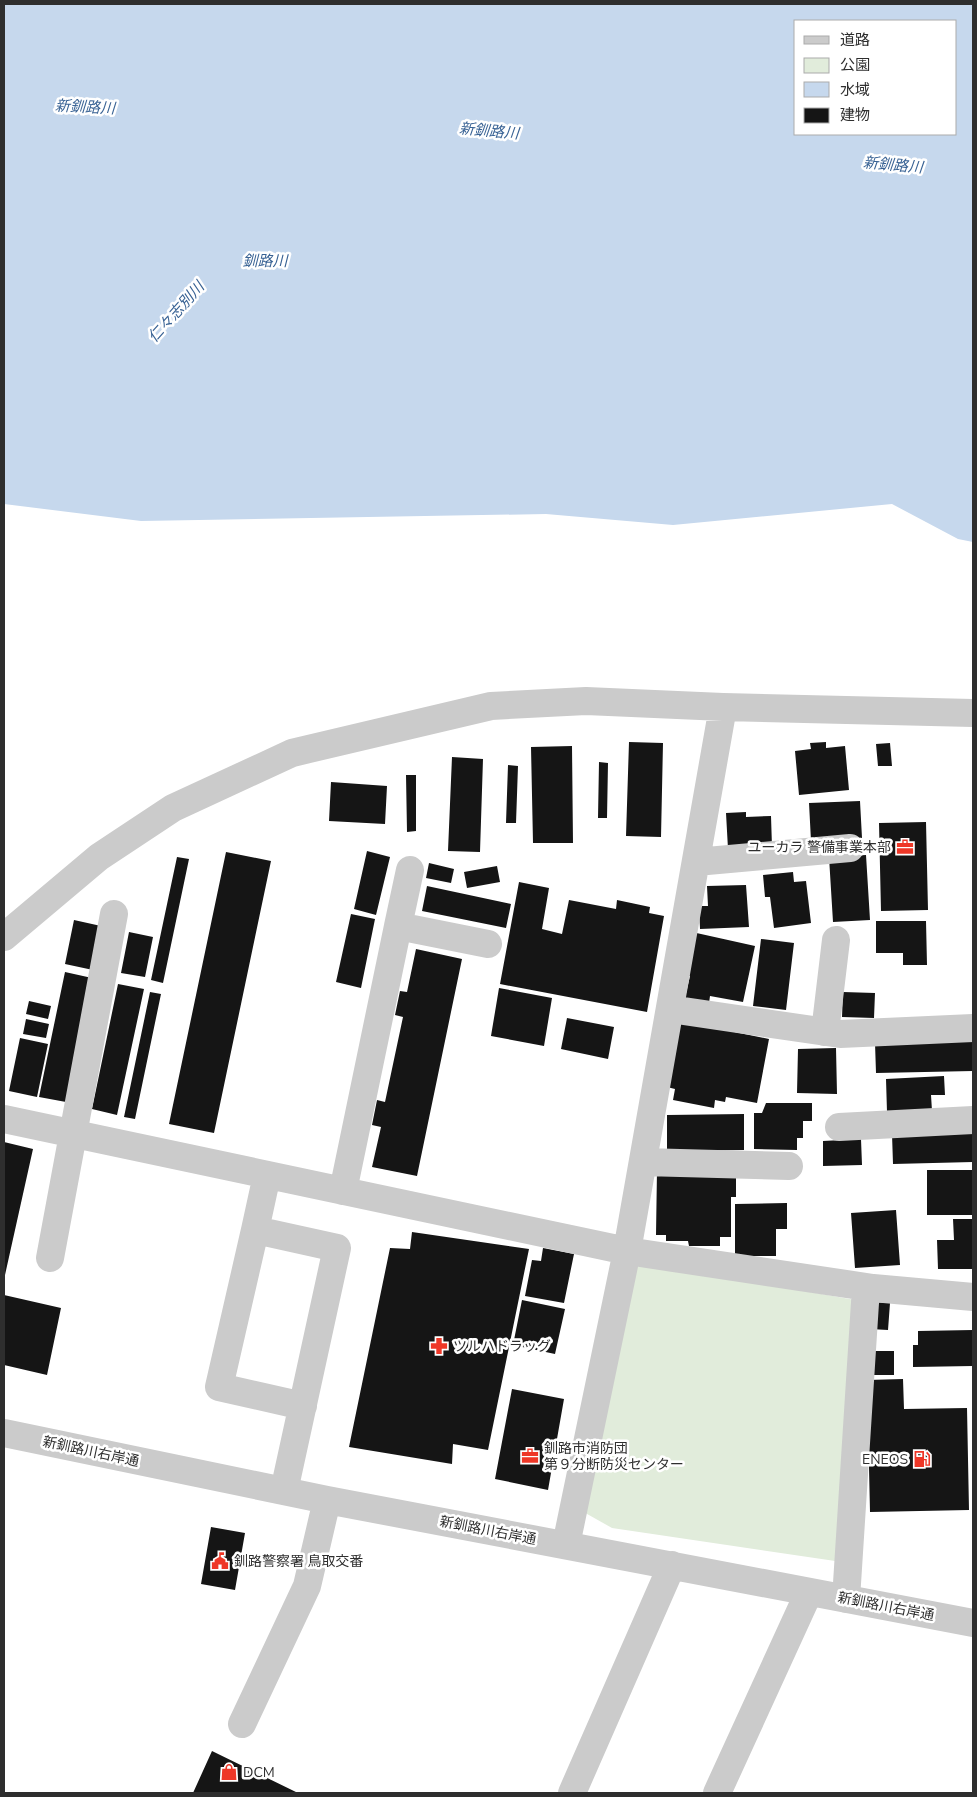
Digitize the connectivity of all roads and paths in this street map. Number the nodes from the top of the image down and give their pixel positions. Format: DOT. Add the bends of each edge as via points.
graph roads {
  1 [pos="723,707"];
  2 [pos="973,713"];
  3 [pos="850,848"];
  4 [pos="696,862"];
  5 [pos="410,870"];
  6 [pos="114,914"];
  7 [pos="398,926"];
  8 [pos="4,938"];
  9 [pos="836,940"];
  10 [pos="488,944"];
  11 [pos="670,1009"];
  12 [pos="973,1028"];
  13 [pos="825,1032"];
  14 [pos="4,1119"];
  15 [pos="973,1120"];
  16 [pos="839,1127"];
  17 [pos="74,1134"];
  18 [pos="643,1162"];
  19 [pos="789,1166"];
  20 [pos="267,1175"];
  21 [pos="343,1191"];
  22 [pos="255,1230"];
  23 [pos="628,1251"];
  24 [pos="50,1258"];
  25 [pos="866,1287"];
  26 [pos="973,1297"];
  27 [pos="303,1406"];
  28 [pos="4,1433"];
  29 [pos="284,1491"];
  30 [pos="327,1500"];
  31 [pos="566,1544"];
  32 [pos="672,1565"];
  33 [pos="809,1592"];
  34 [pos="846,1599"];
  35 [pos="973,1623"];
  36 [pos="242,1724"];
  37 [pos="572,1793"];
  38 [pos="717,1793"];
  1 -- 2 [label="street"];
  1 -- 4 [label="street"];
  1 -- 8 [label="street" via="586,702 491,706 292,753 173,808 99,857"];
  3 -- 4 [label="street"];
  4 -- 11 [label="street"];
  5 -- 7 [label="street"];
  6 -- 17 [label="street"];
  7 -- 10 [label="street"];
  7 -- 21 [label="street"];
  9 -- 13 [label="street"];
  11 -- 13 [label="street"];
  11 -- 18 [label="street"];
  12 -- 13 [label="street"];
  14 -- 17 [label="street"];
  15 -- 16 [label="street"];
  17 -- 20 [label="street"];
  17 -- 24 [label="street"];
  18 -- 19 [label="street"];
  18 -- 23 [label="street"];
  20 -- 21 [label="street"];
  20 -- 22 [label="street"];
  21 -- 23 [label="street"];
  22 -- 27 [label="street" via="337,1248"];
  22 -- 27 [label="street" via="219,1387"];
  23 -- 25 [label="street"];
  23 -- 31 [label="street"];
  25 -- 26 [label="street"];
  25 -- 34 [label="street"];
  27 -- 29 [label="street"];
  28 -- 29 [label="street, 新釧路川右岸通"];
  29 -- 30 [label="street, 新釧路川右岸通"];
  30 -- 31 [label="street, 新釧路川右岸通"];
  30 -- 36 [label="street" via="307,1586"];
  31 -- 32 [label="street, 新釧路川右岸通"];
  32 -- 33 [label="street, 新釧路川右岸通"];
  32 -- 37 [label="street"];
  33 -- 34 [label="street, 新釧路川右岸通"];
  33 -- 38 [label="street"];
  34 -- 35 [label="street, 新釧路川右岸通"];
}
